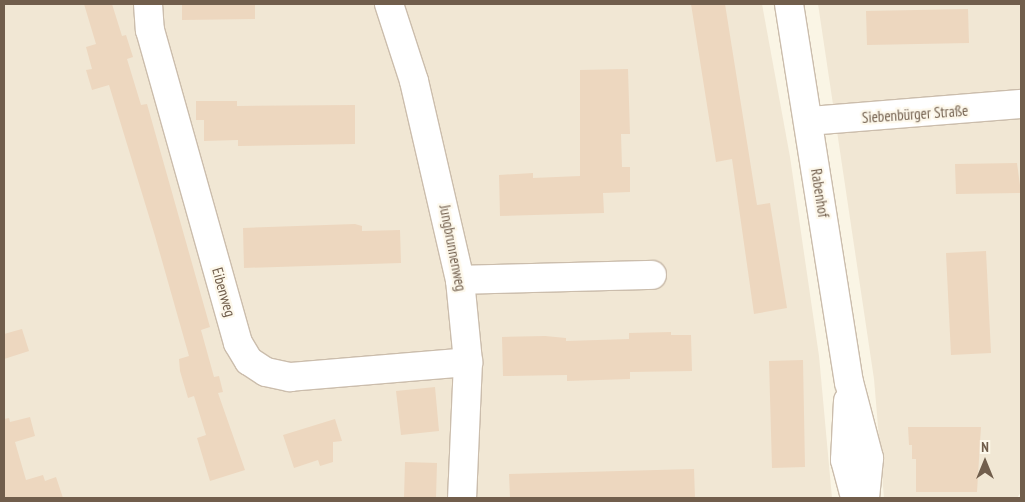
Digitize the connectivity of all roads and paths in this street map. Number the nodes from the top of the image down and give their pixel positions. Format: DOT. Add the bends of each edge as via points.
graph roads {
  1 [pos="148,4"];
  2 [pos="390,4"];
  3 [pos="790,4"];
  4 [pos="1021,104"];
  5 [pos="809,121"];
  6 [pos="652,275"];
  7 [pos="460,280"];
  8 [pos="468,362"];
  9 [pos="849,382"];
  10 [pos="462,498"];
  11 [pos="856,498"];
  12 [pos="865,498"];
  1 -- 8 [label="street, Eibenweg" via="150,30 238,344 249,361 266,372 290,377"];
  2 -- 7 [label="street, Jungbrunnenweg" via="414,81"];
  3 -- 5 [label="street, Rabenhof"];
  4 -- 5 [label="street, Siebenbürger Straße"];
  5 -- 9 [label="street, Rabenhof"];
  6 -- 7 [label="street"];
  7 -- 8 [label="street, Jungbrunnenweg"];
  8 -- 10 [label="street, Jungbrunnenweg"];
  9 -- 11 [label="street, Rabenhof" via="844,460"];
  9 -- 12 [label="street, Rabenhof" via="869,458"];
}
